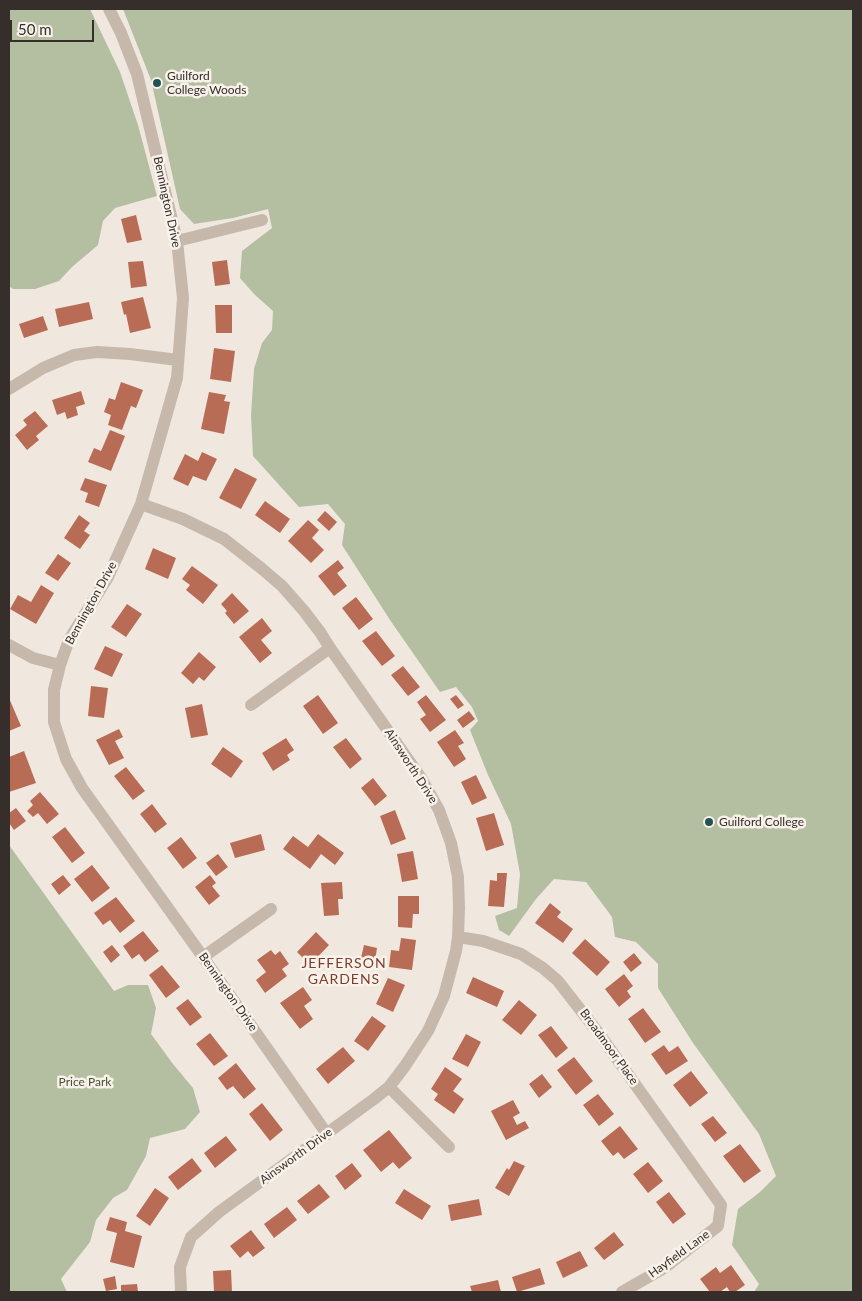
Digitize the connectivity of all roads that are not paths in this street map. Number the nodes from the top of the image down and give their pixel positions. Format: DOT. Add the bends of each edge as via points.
graph roads {
  1 [pos="108,9"];
  2 [pos="262,220"];
  3 [pos="177,241"];
  4 [pos="178,360"];
  5 [pos="9,389"];
  6 [pos="141,504"];
  7 [pos="9,645"];
  8 [pos="330,648"];
  9 [pos="60,665"];
  10 [pos="251,705"];
  11 [pos="271,908"];
  12 [pos="458,937"];
  13 [pos="203,957"];
  14 [pos="389,1087"];
  15 [pos="327,1134"];
  16 [pos="449,1147"];
  17 [pos="722,1205"];
  18 [pos="181,1292"];
  19 [pos="622,1292"];
  1 -- 3 [label="street, Bennington Drive" via="137,74"];
  2 -- 3 [label="street"];
  3 -- 4 [label="street, Bennington Drive" via="183,298"];
  4 -- 5 [label="street" via="97,352 74,355 43,368"];
  4 -- 6 [label="street, Bennington Drive" via="177,378"];
  6 -- 8 [label="street, Ainsworth Drive" via="224,539 282,586"];
  6 -- 9 [label="street, Bennington Drive" via="108,577 69,640"];
  7 -- 9 [label="street" via="33,658"];
  8 -- 10 [label="street"];
  8 -- 12 [label="street, Ainsworth Drive" via="422,778 439,810 451,843 458,877"];
  9 -- 13 [label="street, Bennington Drive" via="54,690 54,722 66,759 82,788"];
  11 -- 13 [label="street"];
  12 -- 14 [label="street, Ainsworth Drive" via="444,996 428,1031"];
  12 -- 17 [label="street, Broadmoor Place" via="521,954 558,981 600,1034"];
  13 -- 15 [label="street, Bennington Drive"];
  14 -- 15 [label="street, Ainsworth Drive"];
  14 -- 16 [label="street"];
  15 -- 18 [label="street, Ainsworth Drive" via="218,1212 191,1237 180,1268"];
  17 -- 19 [label="street, Hayfield Lane" via="718,1226 664,1268"];
}
